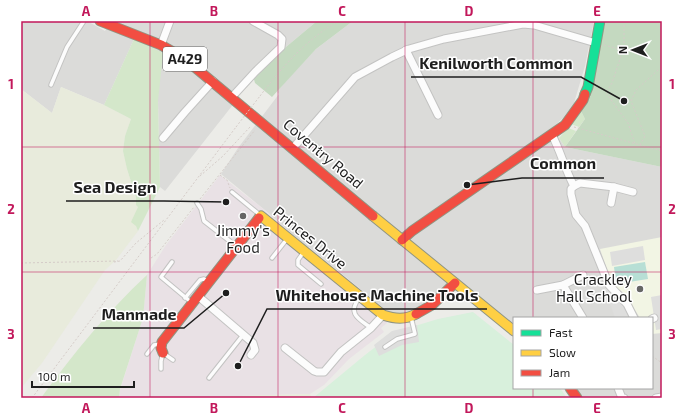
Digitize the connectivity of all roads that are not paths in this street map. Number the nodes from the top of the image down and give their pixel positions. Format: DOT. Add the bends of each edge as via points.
graph roads {
  1 [pos="84,21"];
  2 [pos="100,21"];
  3 [pos="170,21"];
  4 [pos="253,21"];
  5 [pos="600,21"];
  6 [pos="596,42"];
  7 [pos="161,45"];
  8 [pos="406,50"];
  9 [pos="213,81"];
  10 [pos="52,85"];
  11 [pos="232,97"];
  12 [pos="438,115"];
  13 [pos="552,135"];
  14 [pos="163,138"];
  15 [pos="293,148"];
  16 [pos="574,186"];
  17 [pos="614,187"];
  18 [pos="232,192"];
  19 [pos="633,192"];
  20 [pos="197,203"];
  21 [pos="612,203"];
  22 [pos="261,216"];
  23 [pos="288,238"];
  24 [pos="402,240"];
  25 [pos="237,247"];
  26 [pos="305,251"];
  27 [pos="272,258"];
  28 [pos="172,262"];
  29 [pos="583,275"];
  30 [pos="456,283"];
  31 [pos="321,284"];
  32 [pos="563,285"];
  33 [pos="537,290"];
  34 [pos="361,296"];
  35 [pos="192,299"];
  36 [pos="383,314"];
  37 [pos="411,316"];
  38 [pos="582,317"];
  39 [pos="634,317"];
  40 [pos="371,328"];
  41 [pos="513,330"];
  42 [pos="244,334"];
  43 [pos="385,347"];
  44 [pos="286,348"];
  45 [pos="162,349"];
  46 [pos="147,354"];
  47 [pos="252,355"];
  48 [pos="173,360"];
  49 [pos="161,369"];
  50 [pos="209,378"];
  51 [pos="571,389"];
  52 [pos="618,389"];
  53 [pos="662,397"];
  54 [pos="577,398"];
  55 [pos="624,398"];
  56 [pos="656,398"];
  1 -- 10 [label="lane" via="67,48"];
  2 -- 7 [label="street, Coventry Road / A429"];
  3 -- 7 [label="street"];
  4 -- 11 [label="street" via="278,35 282,39 281,47"];
  5 -- 6 [label="street"];
  6 -- 8 [label="street" via="523,24 454,37"];
  6 -- 13 [label="street" via="586,94 565,125"];
  7 -- 9 [label="street, Coventry Road / A429" via="185,59"];
  8 -- 12 [label="street"];
  8 -- 15 [label="street" via="355,77"];
  9 -- 11 [label="street, Coventry Road / A429"];
  9 -- 14 [label="street"];
  11 -- 15 [label="street, Coventry Road / A429"];
  13 -- 16 [label="street"];
  13 -- 24 [label="street"];
  15 -- 24 [label="street, Coventry Road / A429"];
  16 -- 17 [label="street" via="580,183"];
  16 -- 39 [label="street" via="571,194 576,215 585,226 609,285 627,304"];
  17 -- 19 [label="street"];
  17 -- 21 [label="street"];
  18 -- 22 [label="lane"];
  20 -- 25 [label="lane" via="204,221"];
  22 -- 23 [label="street, Princes Drive"];
  22 -- 25 [label="street, Princes Drive"];
  23 -- 26 [label="street, Princes Drive"];
  23 -- 27 [label="lane"];
  24 -- 30 [label="street, Coventry Road / A429"];
  25 -- 35 [label="street, Princes Drive"];
  26 -- 31 [label="lane" via="298,260 298,265"];
  26 -- 34 [label="street, Princes Drive"];
  28 -- 35 [label="lane" via="161,277"];
  29 -- 32 [label="street"];
  30 -- 37 [label="street, Princes Drive" via="433,305"];
  30 -- 41 [label="street, Coventry Road / A429"];
  32 -- 33 [label="street"];
  32 -- 38 [label="street"];
  34 -- 36 [label="street, Princes Drive"];
  34 -- 40 [label="lane" via="354,305 354,312"];
  35 -- 42 [label="street"];
  35 -- 45 [label="street, Princes Drive" via="162,342"];
  36 -- 37 [label="street, Princes Drive" via="395,319"];
  36 -- 40 [label="street"];
  37 -- 43 [label="lane" via="415,334 397,339"];
  40 -- 44 [label="street" via="320,373 310,369"];
  42 -- 47 [label="street" via="254,344 255,350"];
  42 -- 50 [label="lane"];
  45 -- 46 [label="lane" via="157,344 154,345"];
  45 -- 48 [label="lane"];
  45 -- 49 [label="lane"];
  51 -- 54 [label="street"];
  52 -- 55 [label="street"];
  53 -- 56 [label="street"];
}
